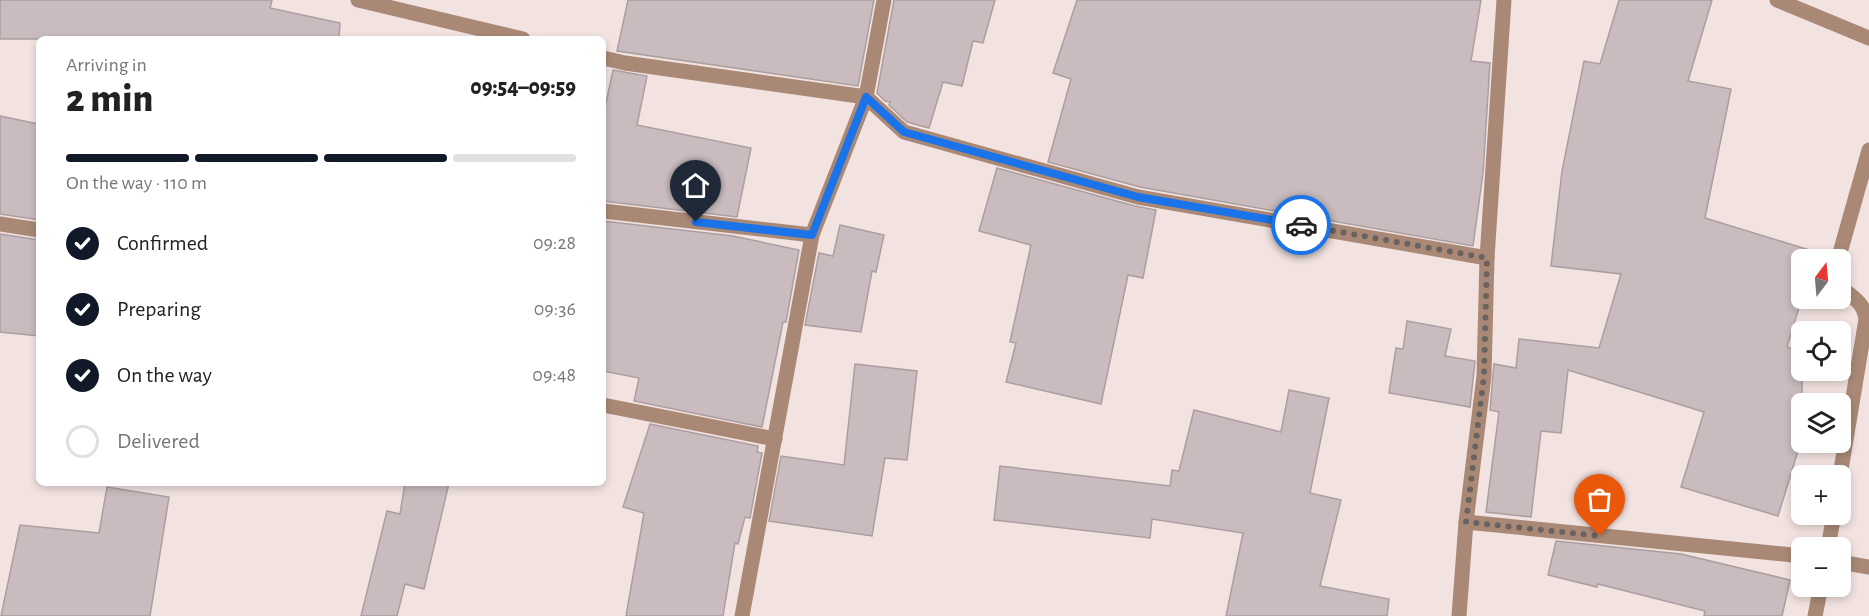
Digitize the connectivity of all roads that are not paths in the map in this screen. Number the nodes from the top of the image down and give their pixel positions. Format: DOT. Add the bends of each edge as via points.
graph roads {
  1 [pos="358,0"];
  2 [pos="884,0"];
  3 [pos="1504,0"];
  4 [pos="1777,0"];
  5 [pos="510,36"];
  6 [pos="1869,38"];
  7 [pos="606,59"];
  8 [pos="866,97"];
  9 [pos="1869,150"];
  10 [pos="606,211"];
  11 [pos="0,224"];
  12 [pos="36,230"];
  13 [pos="812,235"];
  14 [pos="1841,249"];
  15 [pos="1487,258"];
  16 [pos="1851,295"];
  17 [pos="606,406"];
  18 [pos="775,439"];
  19 [pos="1842,465"];
  20 [pos="1466,522"];
  21 [pos="1791,555"];
  22 [pos="1851,564"];
  23 [pos="1869,567"];
  24 [pos="1819,597"];
  25 [pos="742,616"];
  26 [pos="1459,616"];
  27 [pos="1815,616"];
  1 -- 5 [label="street"];
  2 -- 8 [label="street"];
  3 -- 15 [label="street"];
  4 -- 6 [label="street"];
  7 -- 8 [label="street"];
  8 -- 13 [label="street"];
  8 -- 15 [label="street" via="904,132 1138,197"];
  9 -- 14 [label="street"];
  10 -- 13 [label="street"];
  11 -- 12 [label="street"];
  13 -- 18 [label="street"];
  15 -- 20 [label="street" via="1484,376"];
  16 -- 19 [label="street" via="1865,310 1866,320"];
  17 -- 18 [label="street"];
  18 -- 25 [label="street"];
  20 -- 21 [label="street"];
  20 -- 26 [label="street"];
  22 -- 23 [label="street"];
  24 -- 27 [label="street"];
}
